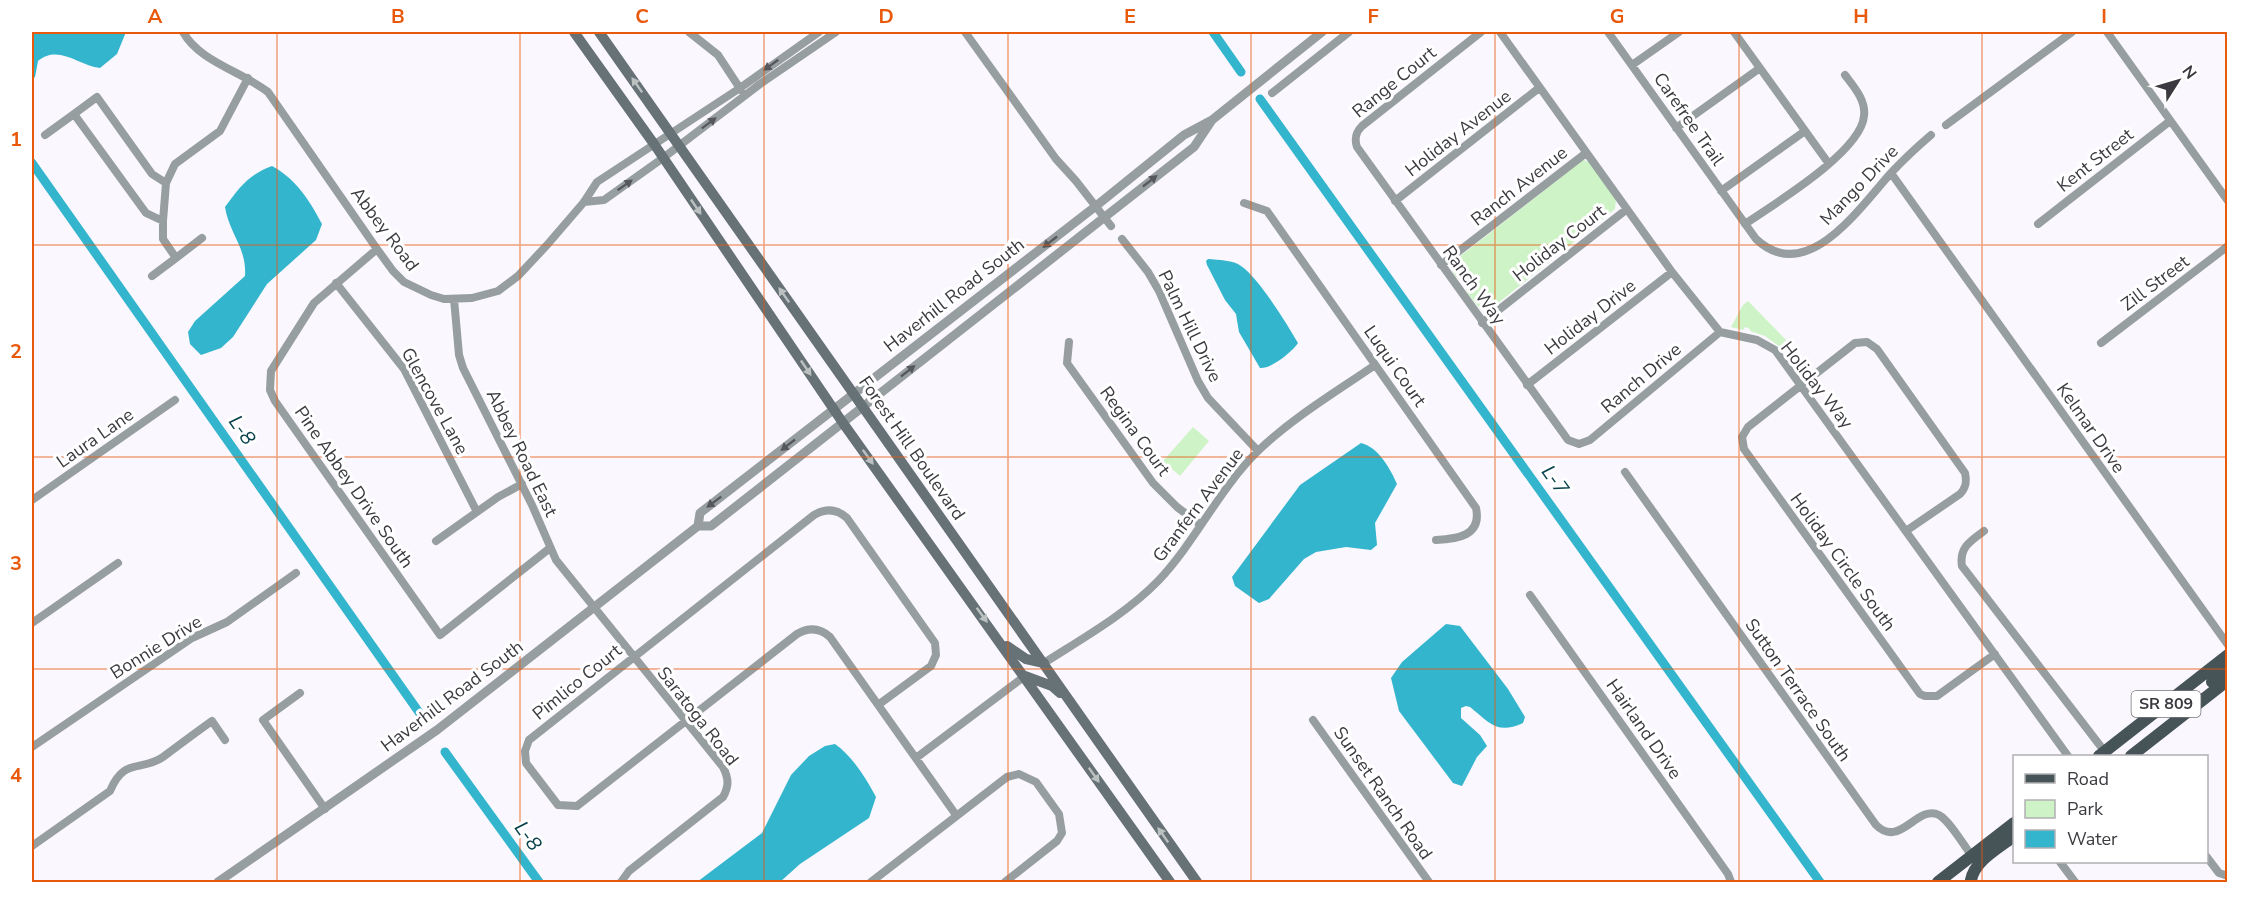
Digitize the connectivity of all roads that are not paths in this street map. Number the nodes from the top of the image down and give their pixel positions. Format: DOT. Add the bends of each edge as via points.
graph roads {
  1 [pos="183,32"];
  2 [pos="574,32"];
  3 [pos="599,32"];
  4 [pos="688,32"];
  5 [pos="819,32"];
  6 [pos="836,32"];
  7 [pos="965,32"];
  8 [pos="1322,32"];
  9 [pos="1349,32"];
  10 [pos="1481,32"];
  11 [pos="1500,32"];
  12 [pos="1608,32"];
  13 [pos="1679,32"];
  14 [pos="1734,32"];
  15 [pos="2072,32"];
  16 [pos="2107,32"];
  17 [pos="1632,65"];
  18 [pos="1760,68"];
  19 [pos="1845,75"];
  20 [pos="248,78"];
  21 [pos="740,88"];
  22 [pos="1539,88"];
  23 [pos="1272,93"];
  24 [pos="745,95"];
  25 [pos="74,114"];
  26 [pos="1212,120"];
  27 [pos="2170,120"];
  28 [pos="1946,125"];
  29 [pos="1676,128"];
  30 [pos="1805,131"];
  31 [pos="670,133"];
  32 [pos="45,135"];
  33 [pos="1355,135"];
  34 [pos="1931,135"];
  35 [pos="654,144"];
  36 [pos="679,146"];
  37 [pos="1586,153"];
  38 [pos="663,158"];
  39 [pos="1829,164"];
  40 [pos="1891,173"];
  41 [pos="166,183"];
  42 [pos="1721,191"];
  43 [pos="1395,201"];
  44 [pos="2228,201"];
  45 [pos="584,202"];
  46 [pos="1244,203"];
  47 [pos="1096,206"];
  48 [pos="1627,209"];
  49 [pos="1104,216"];
  50 [pos="163,221"];
  51 [pos="2038,224"];
  52 [pos="1745,225"];
  53 [pos="1111,226"];
  54 [pos="202,237"];
  55 [pos="1122,239"];
  56 [pos="2228,246"];
  57 [pos="377,249"];
  58 [pos="176,258"];
  59 [pos="1441,265"];
  60 [pos="1672,272"];
  61 [pos="152,276"];
  62 [pos="336,283"];
  63 [pos="454,299"];
  64 [pos="1482,323"];
  65 [pos="1720,332"];
  66 [pos="1069,342"];
  67 [pos="2101,343"];
  68 [pos="1375,364"];
  69 [pos="1801,384"];
  70 [pos="1527,385"];
  71 [pos="854,394"];
  72 [pos="175,400"];
  73 [pos="863,408"];
  74 [pos="834,409"];
  75 [pos="843,423"];
  76 [pos="1579,444"];
  77 [pos="1258,451"];
  78 [pos="1625,472"];
  79 [pos="522,484"];
  80 [pos="32,500"];
  81 [pos="477,512"];
  82 [pos="1201,525"];
  83 [pos="698,526"];
  84 [pos="1906,531"];
  85 [pos="1984,531"];
  86 [pos="1436,540"];
  87 [pos="436,541"];
  88 [pos="550,548"];
  89 [pos="118,562"];
  90 [pos="296,573"];
  91 [pos="1530,595"];
  92 [pos="594,608"];
  93 [pos="32,623"];
  94 [pos="996,636"];
  95 [pos="2228,645"];
  96 [pos="1995,654"];
  97 [pos="2228,655"];
  98 [pos="632,657"];
  99 [pos="1044,663"];
  100 [pos="2228,670"];
  101 [pos="1025,676"];
  102 [pos="2228,680"];
  103 [pos="300,693"];
  104 [pos="1072,703"];
  105 [pos="878,705"];
  106 [pos="1313,720"];
  107 [pos="685,721"];
  108 [pos="225,740"];
  109 [pos="2151,740"];
  110 [pos="32,747"];
  111 [pos="2102,754"];
  112 [pos="2067,755"];
  113 [pos="2133,755"];
  114 [pos="916,758"];
  115 [pos="325,809"];
  116 [pos="956,815"];
  117 [pos="2013,824"];
  118 [pos="2013,837"];
  119 [pos="32,846"];
  120 [pos="2013,847"];
  121 [pos="1971,856"];
  122 [pos="2208,859"];
  123 [pos="2061,863"];
  124 [pos="2228,876"];
  125 [pos="1970,881"];
  126 [pos="218,882"];
  127 [pos="621,882"];
  128 [pos="871,882"];
  129 [pos="1005,882"];
  130 [pos="1170,882"];
  131 [pos="1197,882"];
  132 [pos="1429,882"];
  133 [pos="1731,882"];
  134 [pos="1938,882"];
  135 [pos="2075,882"];
  1 -- 20 [label="street, Abbey Road" via="203,53"];
  2 -- 35 [label="main road"];
  31 -- 3 [label="main road, Forest Hill Boulevard, one-way"];
  4 -- 21 [label="street" via="718,55"];
  5 -- 21 [label="street, Abbey Road, one-way"];
  6 -- 24 [label="street"];
  7 -- 47 [label="street" via="1050,150"];
  8 -- 26 [label="street, Haverhill Road South"];
  9 -- 23 [label="street"];
  10 -- 33 [label="street, Range Court"];
  11 -- 22 [label="street"];
  12 -- 17 [label="street, Carefree Trail"];
  13 -- 17 [label="street"];
  14 -- 18 [label="street"];
  15 -- 28 [label="street"];
  16 -- 27 [label="street"];
  17 -- 29 [label="street, Carefree Trail"];
  18 -- 29 [label="street"];
  18 -- 30 [label="street"];
  19 -- 39 [label="street" via="1861,98 1864,117 1857,134"];
  20 -- 41 [label="street" via="220,131 175,164"];
  20 -- 57 [label="street, Abbey Road" via="268,92"];
  21 -- 24 [label="street"];
  21 -- 31 [label="street, Abbey Road"];
  22 -- 37 [label="street"];
  22 -- 43 [label="street, Holiday Avenue"];
  36 -- 24 [label="street, one-way"];
  25 -- 32 [label="street"];
  25 -- 41 [label="street" via="97,98 152,174"];
  25 -- 50 [label="street" via="146,213"];
  26 -- 47 [label="street, Haverhill Road South" via="1184,135"];
  49 -- 26 [label="street, Haverhill Road South, one-way" via="1194,147"];
  27 -- 44 [label="street"];
  27 -- 51 [label="street, Kent Street"];
  29 -- 42 [label="street, Carefree Trail"];
  30 -- 39 [label="street"];
  30 -- 42 [label="street"];
  31 -- 35 [label="street, Abbey Road"];
  31 -- 36 [label="main road, Forest Hill Boulevard"];
  33 -- 43 [label="street, Ranch Way" via="1357,147"];
  34 -- 40 [label="street, Mango Drive"];
  35 -- 38 [label="main road"];
  35 -- 45 [label="street, Abbey Road" via="597,182"];
  36 -- 38 [label="street"];
  71 -- 36 [label="main road, Forest Hill Boulevard, one-way"];
  37 -- 48 [label="street"];
  37 -- 59 [label="street, Ranch Avenue"];
  45 -- 38 [label="street, one-way" via="604,200"];
  38 -- 74 [label="main road, one-way"];
  39 -- 52 [label="street"];
  40 -- 52 [label="street, Mango Drive" via="1850,221 1803,252 1789,254 1771,249"];
  40 -- 95 [label="street, Kelmar Drive"];
  41 -- 50 [label="street"];
  42 -- 52 [label="street, Carefree Trail"];
  43 -- 59 [label="street, Ranch Way"];
  45 -- 63 [label="street, Abbey Road" via="508,284 486,295"];
  46 -- 68 [label="street, Luqui Court" via="1267,211"];
  47 -- 49 [label="street"];
  47 -- 71 [label="street, Haverhill Road South, one-way"];
  48 -- 60 [label="street"];
  48 -- 64 [label="street, Holiday Court"];
  49 -- 53 [label="street"];
  73 -- 49 [label="street, Haverhill Road South, one-way"];
  50 -- 58 [label="street" via="163,239"];
  54 -- 58 [label="street"];
  55 -- 77 [label="street, Palm Hill Drive" via="1159,291 1208,398"];
  56 -- 67 [label="street, Zill Street"];
  57 -- 62 [label="street, Pine Abbey Drive South"];
  57 -- 63 [label="street, Abbey Road" via="404,282 431,295"];
  58 -- 61 [label="street"];
  59 -- 64 [label="street, Ranch Way"];
  60 -- 65 [label="street"];
  60 -- 70 [label="street, Holiday Drive"];
  62 -- 81 [label="street, Glencove Lane" via="404,369"];
  62 -- 88 [label="street, Pine Abbey Drive South" via="314,303 273,366 270,390 440,635"];
  63 -- 79 [label="street, Abbey Road East" via="460,362"];
  64 -- 70 [label="street, Ranch Way"];
  65 -- 69 [label="street, Holiday Way" via="1769,346"];
  65 -- 76 [label="street, Ranch Drive" via="1590,440"];
  66 -- 82 [label="street, Regina Court" via="1067,363 1153,483"];
  68 -- 77 [label="street, Granfern Avenue"];
  68 -- 86 [label="street, Luqui Court" via="1476,508 1477,521 1466,535"];
  69 -- 84 [label="street, Holiday Way"];
  69 -- 84 [label="street, Holiday Circle South" via="1855,343 1867,342 1884,358 1967,478 1960,494"];
  69 -- 96 [label="street, Holiday Circle South" via="1744,431 1743,449 1920,694 1937,696"];
  70 -- 76 [label="street, Ranch Way" via="1568,440"];
  71 -- 73 [label="main road, Forest Hill Boulevard"];
  71 -- 74 [label="street, Haverhill Road South"];
  72 -- 80 [label="street, Laura Lane"];
  73 -- 75 [label="street, Haverhill Road South"];
  73 -- 99 [label="main road, Forest Hill Boulevard"];
  74 -- 75 [label="main road"];
  74 -- 83 [label="street, Haverhill Road South, one-way" via="700,513"];
  75 -- 83 [label="street, Haverhill Road South" via="711,526"];
  75 -- 94 [label="main road, one-way"];
  77 -- 82 [label="street, Granfern Avenue"];
  78 -- 121 [label="street, Sutton Terrace South" via="1876,825 1891,833 1928,814 1940,816"];
  79 -- 81 [label="street"];
  79 -- 88 [label="street, Abbey Road East"];
  81 -- 87 [label="street"];
  82 -- 99 [label="street, Granfern Avenue" via="1172,565 1143,595"];
  83 -- 92 [label="street, Haverhill Road South"];
  84 -- 96 [label="street, Holiday Way"];
  85 -- 111 [label="street" via="1964,547 1962,566"];
  88 -- 92 [label="street, Abbey Road East"];
  89 -- 93 [label="street"];
  90 -- 110 [label="street, Bonnie Drive"];
  91 -- 133 [label="street, Hairland Drive"];
  92 -- 98 [label="street, Saratoga Road"];
  92 -- 115 [label="street, Haverhill Road South" via="437,730"];
  94 -- 99 [label="main road" via="1026,659"];
  94 -- 101 [label="main road"];
  96 -- 112 [label="street, Holiday Way"];
  97 -- 111 [label="main road, SR 809"];
  98 -- 105 [label="street, Pimlico Court" via="814,515 838,511 847,518 936,648 927,670"];
  98 -- 107 [label="street, Saratoga Road"];
  98 -- 107 [label="street, Pimlico Court" via="526,745 526,763 558,805 578,806"];
  99 -- 104 [label="main road, Forest Hill Boulevard"];
  100 -- 109 [label="main road" via="2161,722"];
  101 -- 104 [label="main road" via="1052,686"];
  101 -- 114 [label="street"];
  101 -- 130 [label="main road, one-way"];
  102 -- 109 [label="main road, SR 809"];
  103 -- 115 [label="street" via="263,720"];
  131 -- 104 [label="main road, Forest Hill Boulevard, one-way"];
  105 -- 107 [label="street, Pimlico Court" via="830,637 820,630 808,629"];
  105 -- 114 [label="street, Pimlico Court"];
  106 -- 132 [label="street, Sunset Ranch Road"];
  107 -- 127 [label="street, Saratoga Road" via="723,768 728,788 723,797 629,871"];
  108 -- 119 [label="street" via="212,721 162,758 126,770 110,791"];
  109 -- 113 [label="main road, SR 809"];
  114 -- 116 [label="street, Pimlico Court"];
  115 -- 126 [label="street, Haverhill Road South"];
  116 -- 128 [label="street"];
  116 -- 129 [label="street" via="1007,777 1019,774 1036,782 1042,790 1059,814 1062,833"];
  117 -- 121 [label="main road"];
  118 -- 125 [label="main road" via="1980,863"];
  120 -- 125 [label="main road"];
  121 -- 134 [label="main road"];
  122 -- 124 [label="street" via="2219,873"];
  123 -- 135 [label="street"];
}
